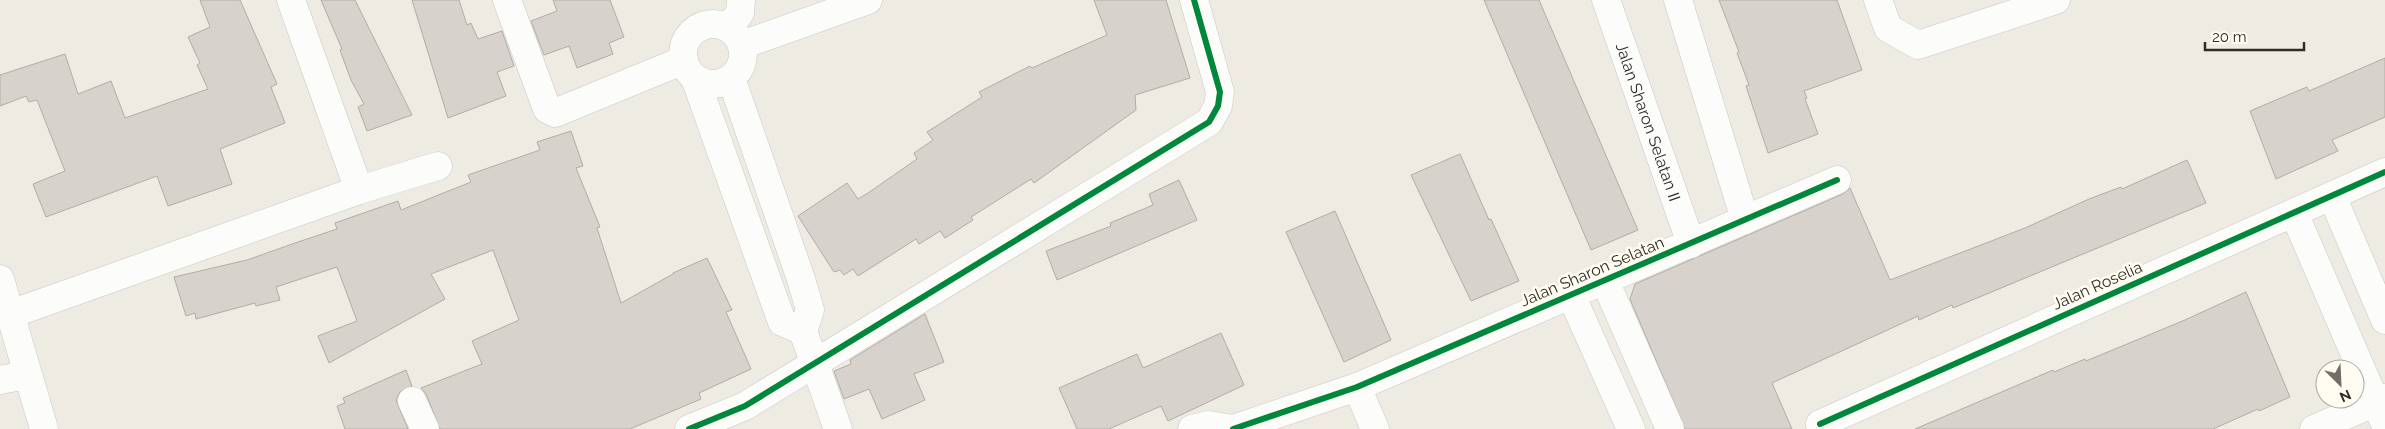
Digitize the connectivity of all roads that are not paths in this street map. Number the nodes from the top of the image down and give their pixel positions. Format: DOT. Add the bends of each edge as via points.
graph roads {
  1 [pos="291,0"];
  2 [pos="507,0"];
  3 [pos="741,0"];
  4 [pos="868,0"];
  5 [pos="1194,0"];
  6 [pos="1606,0"];
  7 [pos="1678,0"];
  8 [pos="1878,0"];
  9 [pos="2056,0"];
  10 [pos="735,36"];
  11 [pos="690,69"];
  12 [pos="731,78"];
  13 [pos="438,166"];
  14 [pos="2385,172"];
  15 [pos="1838,180"];
  16 [pos="359,190"];
  17 [pos="2332,196"];
  18 [pos="2294,213"];
  19 [pos="1745,220"];
  20 [pos="1690,244"];
  21 [pos="0,279"];
  22 [pos="1605,281"];
  23 [pos="1571,295"];
  24 [pos="11,314"];
  25 [pos="2385,320"];
  26 [pos="803,331"];
  27 [pos="815,362"];
  28 [pos="27,375"];
  29 [pos="0,380"];
  30 [pos="1356,387"];
  31 [pos="412,400"];
  32 [pos="2382,408"];
  33 [pos="1820,424"];
  34 [pos="44,429"];
  35 [pos="425,429"];
  36 [pos="688,429"];
  37 [pos="838,429"];
  38 [pos="1192,429"];
  39 [pos="1233,429"];
  40 [pos="1375,429"];
  41 [pos="1631,429"];
  42 [pos="1670,429"];
  43 [pos="2314,429"];
  1 -- 16 [label="street"];
  2 -- 11 [label="street" via="547,109 555,114"];
  3 -- 10 [label="street"];
  4 -- 10 [label="street"];
  5 -- 27 [label="street" via="1220,92 1218,106 1208,122"];
  6 -- 20 [label="street, Jalan Sharon Selatan II"];
  7 -- 19 [label="street"];
  8 -- 9 [label="street" via="1888,28 1918,45"];
  10 -- 11 [label="street" via="709,24 699,27 686,42"];
  10 -- 12 [label="street" via="743,57"];
  11 -- 12 [label="street" via="707,83"];
  11 -- 26 [label="street" via="782,322"];
  12 -- 26 [label="street" via="810,310"];
  13 -- 16 [label="street"];
  14 -- 17 [label="street, Jalan Roselia"];
  15 -- 19 [label="street, Jalan Sharon Selatan"];
  16 -- 24 [label="street"];
  17 -- 18 [label="street, Jalan Roselia"];
  17 -- 25 [label="street"];
  18 -- 32 [label="street"];
  18 -- 33 [label="street, Jalan Roselia"];
  19 -- 20 [label="street, Jalan Sharon Selatan"];
  20 -- 22 [label="street, Jalan Sharon Selatan"];
  21 -- 24 [label="street"];
  22 -- 23 [label="street, Jalan Sharon Selatan"];
  22 -- 42 [label="street"];
  23 -- 30 [label="street, Jalan Sharon Selatan"];
  23 -- 41 [label="street"];
  24 -- 28 [label="street"];
  26 -- 27 [label="street"];
  27 -- 36 [label="street" via="745,406"];
  27 -- 37 [label="street"];
  28 -- 29 [label="street"];
  28 -- 34 [label="street"];
  30 -- 39 [label="street"];
  30 -- 40 [label="street"];
  31 -- 35 [label="street"];
  32 -- 43 [label="street"];
  38 -- 39 [label="street" via="1209,425"];
}
